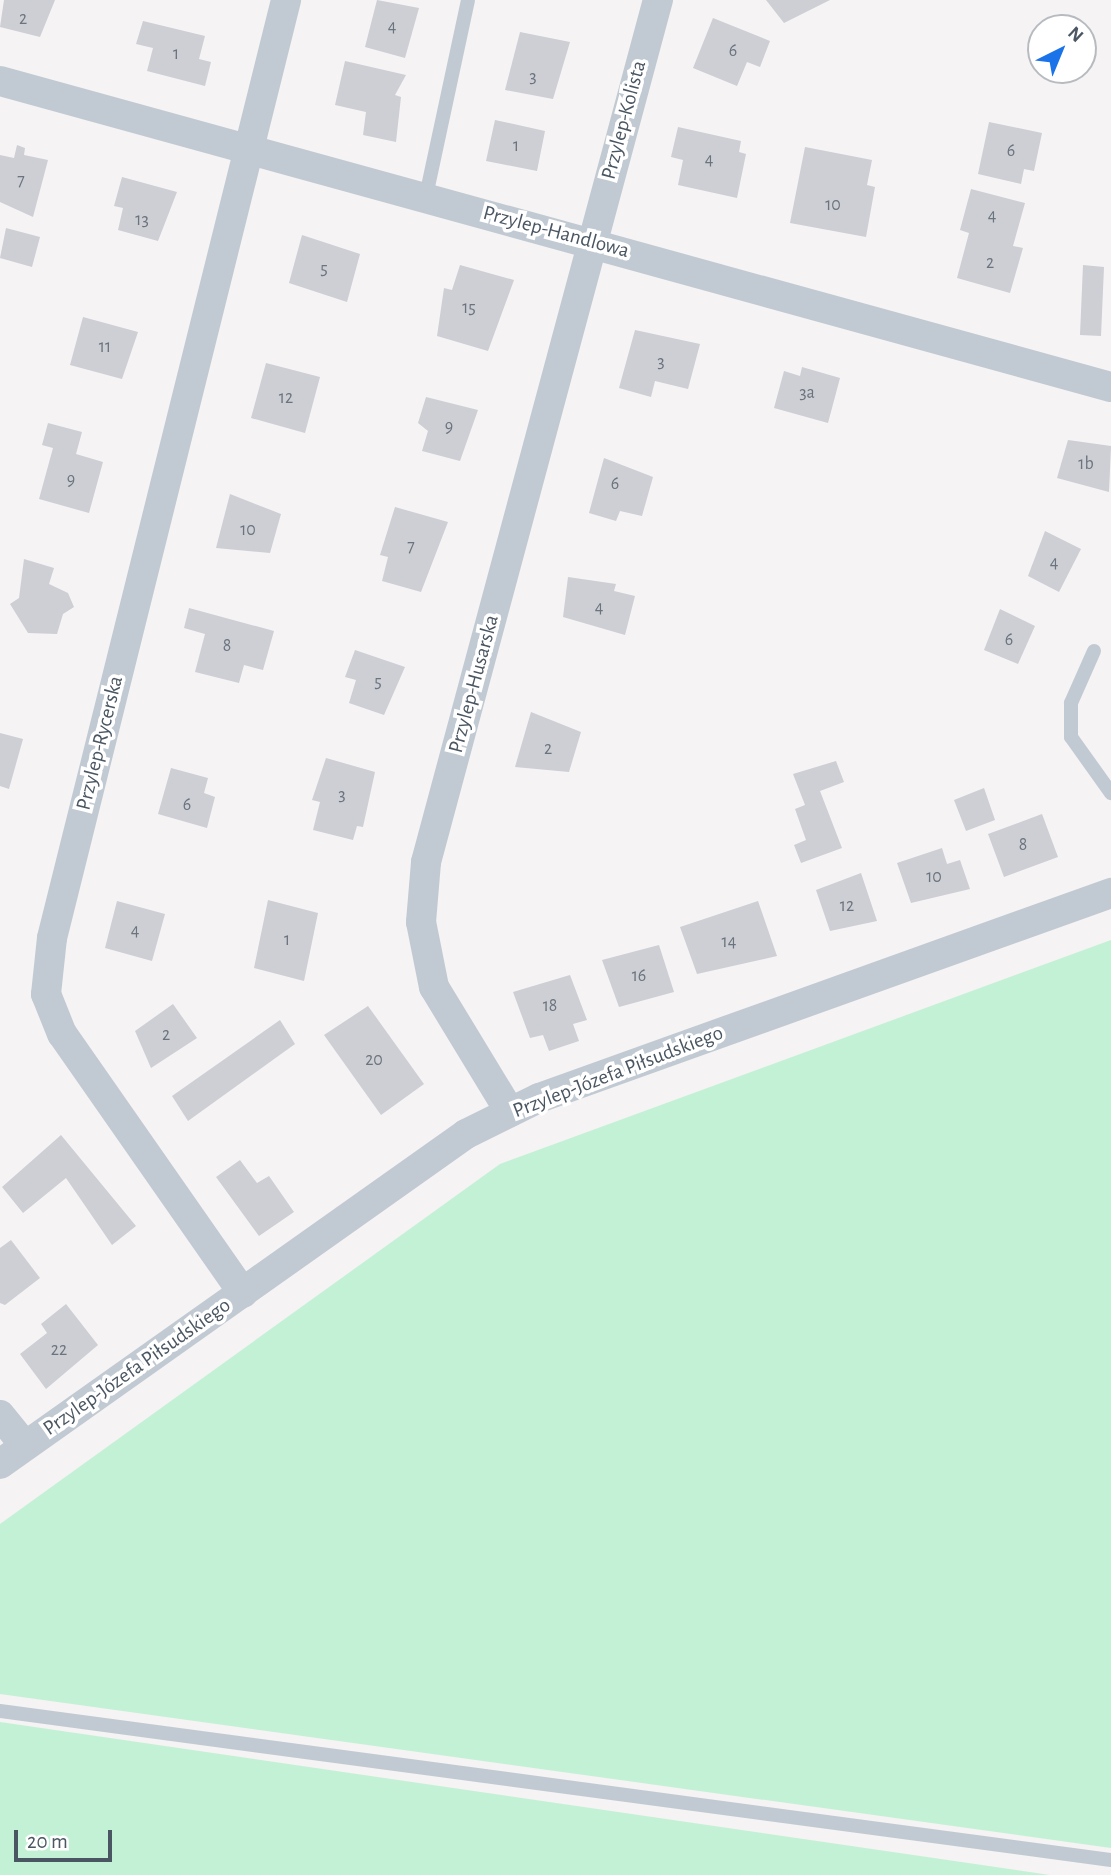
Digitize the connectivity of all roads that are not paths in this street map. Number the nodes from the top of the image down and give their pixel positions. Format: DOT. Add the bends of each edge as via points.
graph roads {
  1 [pos="286,0"];
  2 [pos="468,0"];
  3 [pos="658,0"];
  4 [pos="0,81"];
  5 [pos="249,146"];
  6 [pos="426,197"];
  7 [pos="592,242"];
  8 [pos="1111,387"];
  9 [pos="1094,651"];
  10 [pos="1111,793"];
  11 [pos="1111,893"];
  12 [pos="510,1112"];
  13 [pos="243,1293"];
  14 [pos="0,1415"];
  15 [pos="24,1445"];
  16 [pos="0,1464"];
  17 [pos="0,1711"];
  18 [pos="1111,1860"];
  1 -- 5 [label="street, Przylep-Rycerska"];
  2 -- 6 [label="lane"];
  3 -- 7 [label="street, Przylep-Kolista"];
  4 -- 5 [label="street, Przylep-Handlowa"];
  5 -- 6 [label="street, Przylep-Handlowa"];
  5 -- 13 [label="street, Przylep-Rycerska" via="52,938 46,994 62,1034"];
  6 -- 7 [label="street, Przylep-Handlowa"];
  7 -- 8 [label="street, Przylep-Handlowa"];
  7 -- 12 [label="street, Przylep-Husarska" via="426,862 421,922 434,987"];
  9 -- 10 [label="lane" via="1071,703 1071,737"];
  11 -- 12 [label="street, Przylep-Józefa Piłsudskiego"];
  12 -- 13 [label="street, Przylep-Józefa Piłsudskiego" via="466,1134"];
  13 -- 15 [label="street, Przylep-Józefa Piłsudskiego"];
  14 -- 15 [label="street"];
  15 -- 16 [label="street, Przylep-Józefa Piłsudskiego"];
  17 -- 18 [label="lane"];
}
